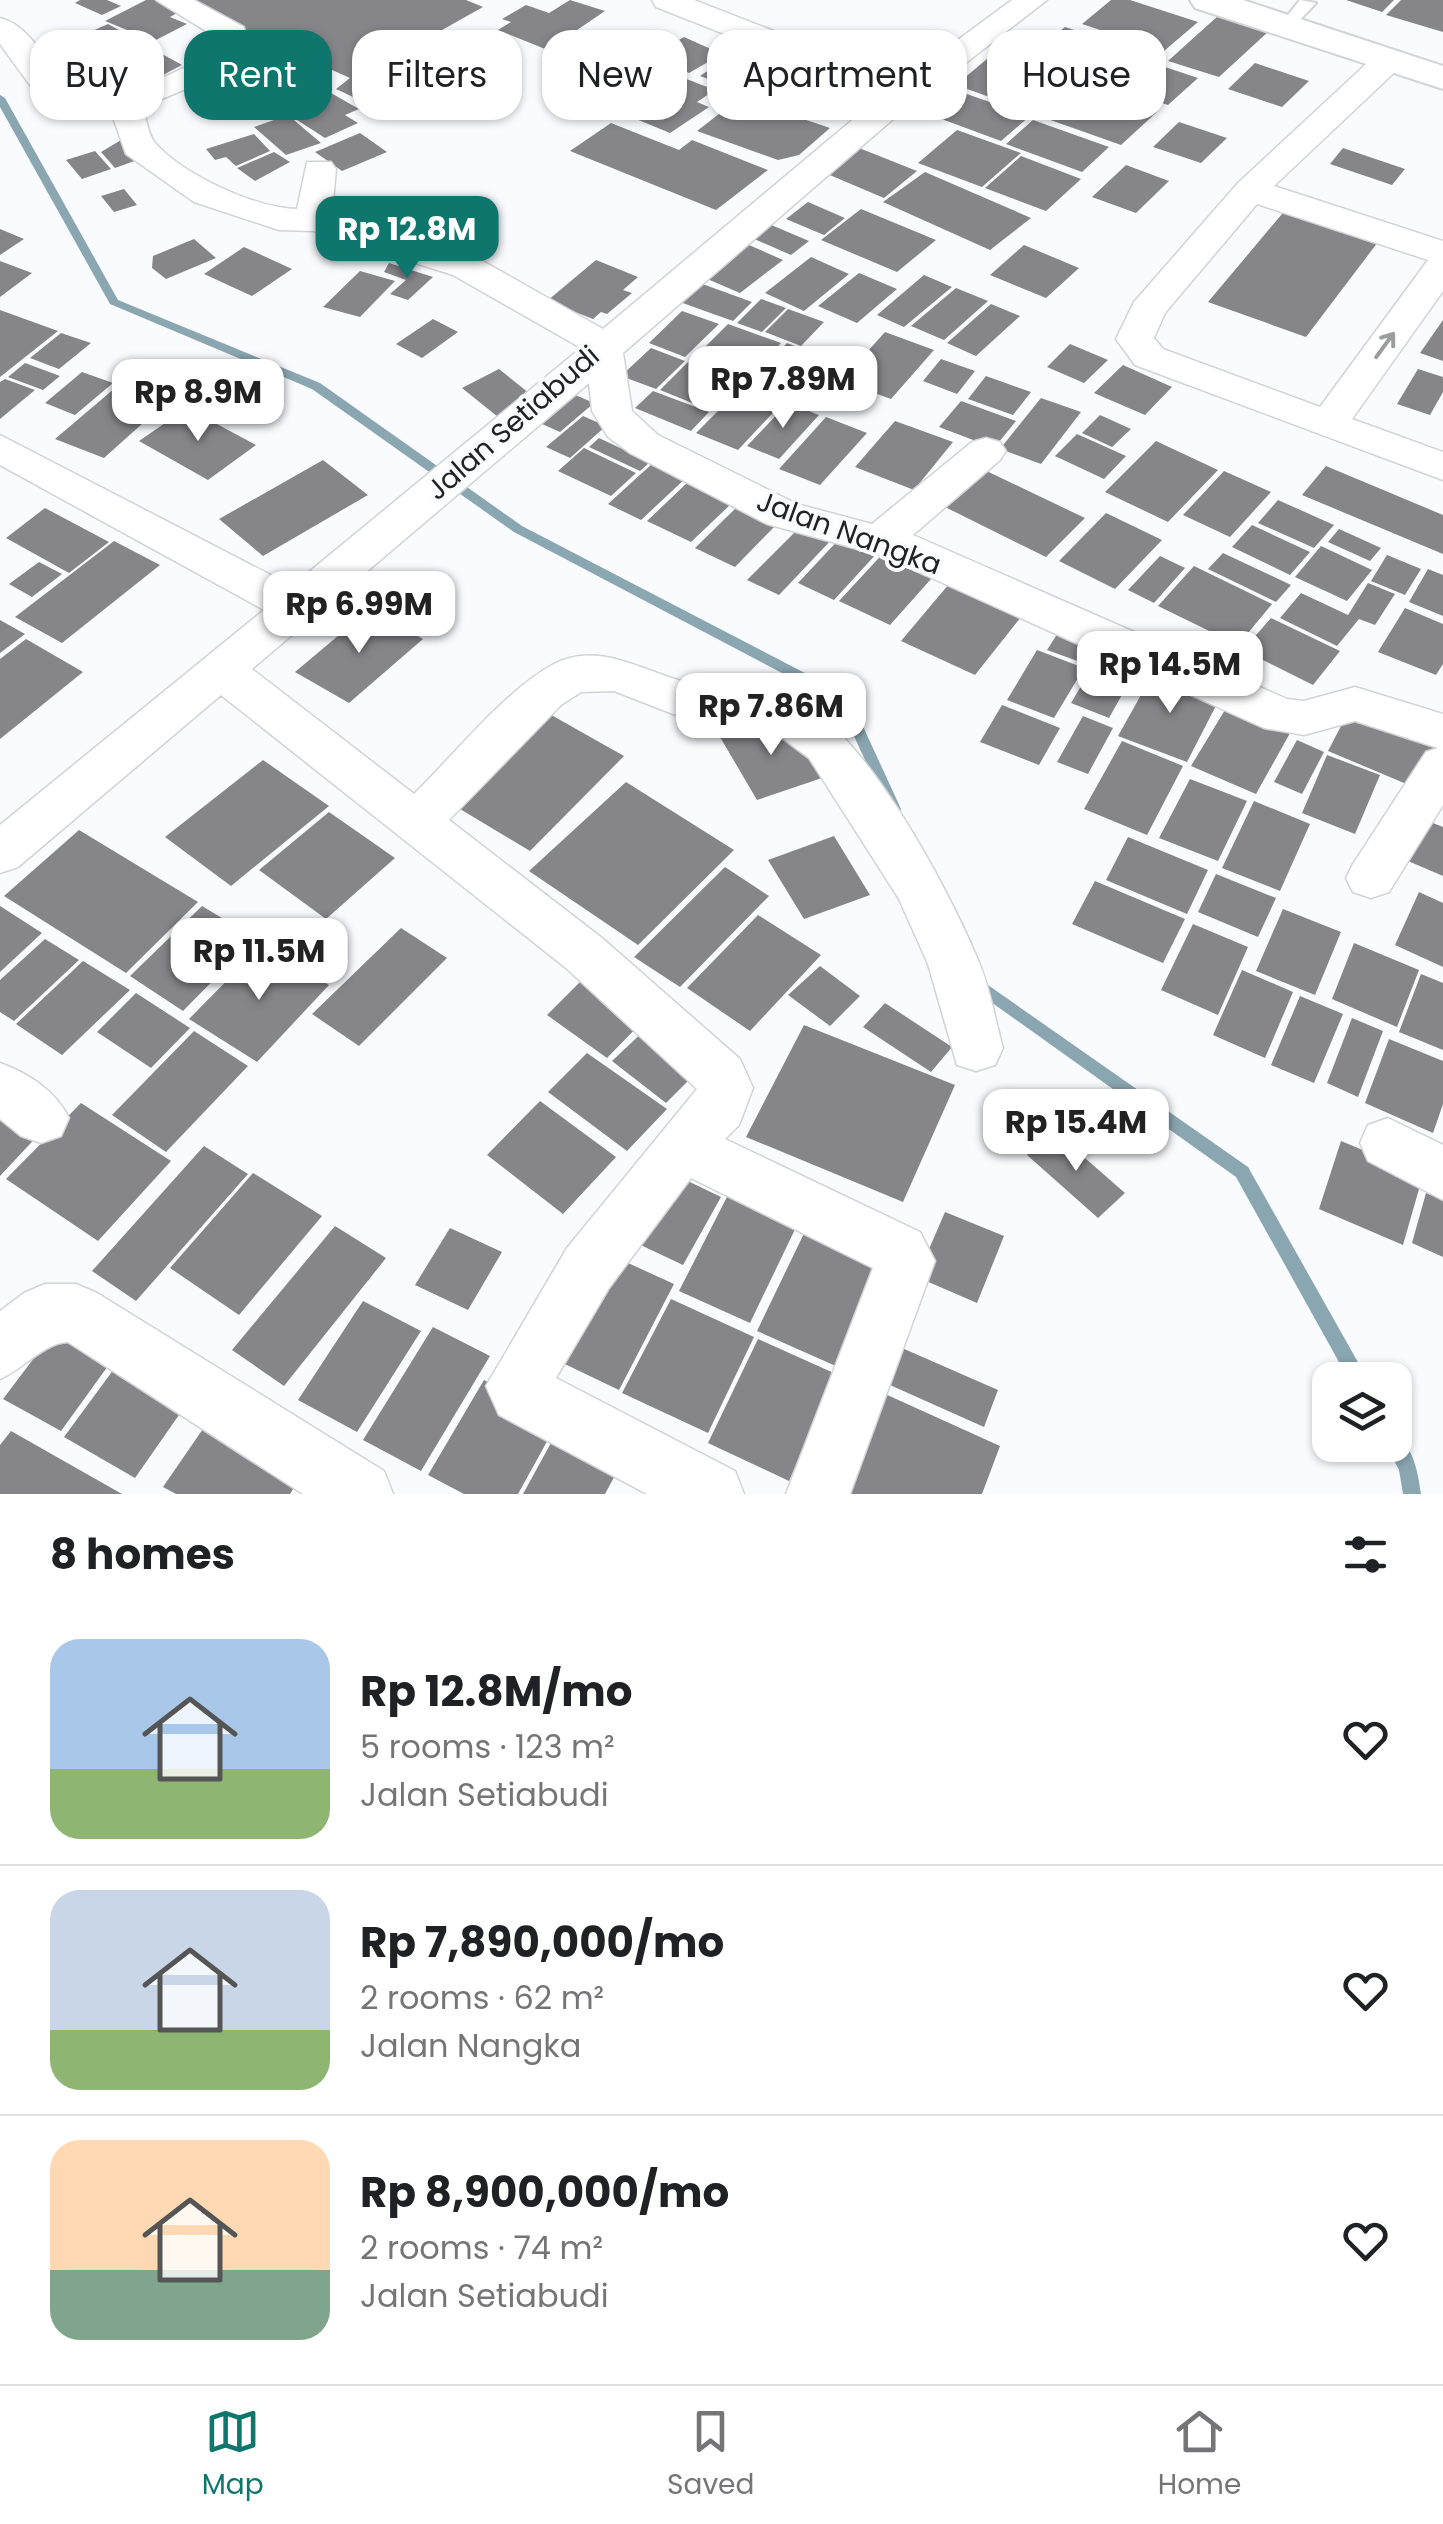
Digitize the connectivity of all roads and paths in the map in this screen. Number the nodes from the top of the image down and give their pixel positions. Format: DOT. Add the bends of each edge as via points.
graph roads {
  1 [pos="171,0"];
  2 [pos="668,0"];
  3 [pos="1032,0"];
  4 [pos="1208,0"];
  5 [pos="1297,13"];
  6 [pos="0,27"];
  7 [pos="226,30"];
  8 [pos="744,30"];
  9 [pos="967,48"];
  10 [pos="30,60"];
  11 [pos="1388,62"];
  12 [pos="1443,78"];
  13 [pos="130,120"];
  14 [pos="874,120"];
  15 [pos="319,176"];
  16 [pos="1250,190"];
  17 [pos="317,220"];
  18 [pos="1443,253"];
  19 [pos="1443,265"];
  20 [pos="603,345"];
  21 [pos="1328,424"];
  22 [pos="0,448"];
  23 [pos="986,451"];
  24 [pos="1443,468"];
  25 [pos="880,540"];
  26 [pos="292,606"];
  27 [pos="220,668"];
  28 [pos="1443,732"];
  29 [pos="1443,765"];
  30 [pos="415,824"];
  31 [pos="0,853"];
  32 [pos="1371,878"];
  33 [pos="976,1048"];
  34 [pos="1388,1144"];
  35 [pos="682,1146"];
  36 [pos="1443,1174"];
  37 [pos="0,1349"];
  38 [pos="361,1494"];
  39 [pos="712,1494"];
  40 [pos="818,1494"];
  1 -- 7 [label="street"];
  2 -- 8 [label="street"];
  3 -- 9 [label="street, Jalan Setiabudi"];
  4 -- 5 [label="street"];
  5 -- 11 [label="street"];
  6 -- 10 [label="street"];
  11 -- 12 [label="street"];
  11 -- 16 [label="street"];
  13 -- 17 [label="street" via="138,147 206,195 267,216"];
  14 -- 20 [label="street, Jalan Setiabudi"];
  15 -- 17 [label="street"];
  16 -- 18 [label="street"];
  16 -- 21 [label="street" via="1147,310 1135,340 1150,356"];
  17 -- 20 [label="street" via="466,266"];
  21 -- 19 [label="street, one-way"];
  20 -- 25 [label="street, Jalan Nangka" via="612,411 644,444 782,514"];
  20 -- 26 [label="street, Jalan Setiabudi"];
  21 -- 24 [label="street"];
  22 -- 26 [label="street"];
  23 -- 25 [label="street"];
  25 -- 28 [label="street, Jalan Nangka" via="1281,716 1304,718 1350,703"];
  26 -- 27 [label="street, Jalan Setiabudi"];
  27 -- 30 [label="street"];
  27 -- 31 [label="street, Jalan Setiabudi"];
  29 -- 32 [label="street"];
  30 -- 33 [label="street" via="545,693 572,676 619,674 673,697 782,713 826,745 920,890 954,964"];
  30 -- 35 [label="street" via="584,953 712,1064 724,1097"];
  34 -- 36 [label="street"];
  35 -- 39 [label="street" via="588,1268 517,1386"];
  35 -- 40 [label="street" via="899,1251 906,1261"];
  37 -- 38 [label="street" via="45,1314 76,1313"];
}
